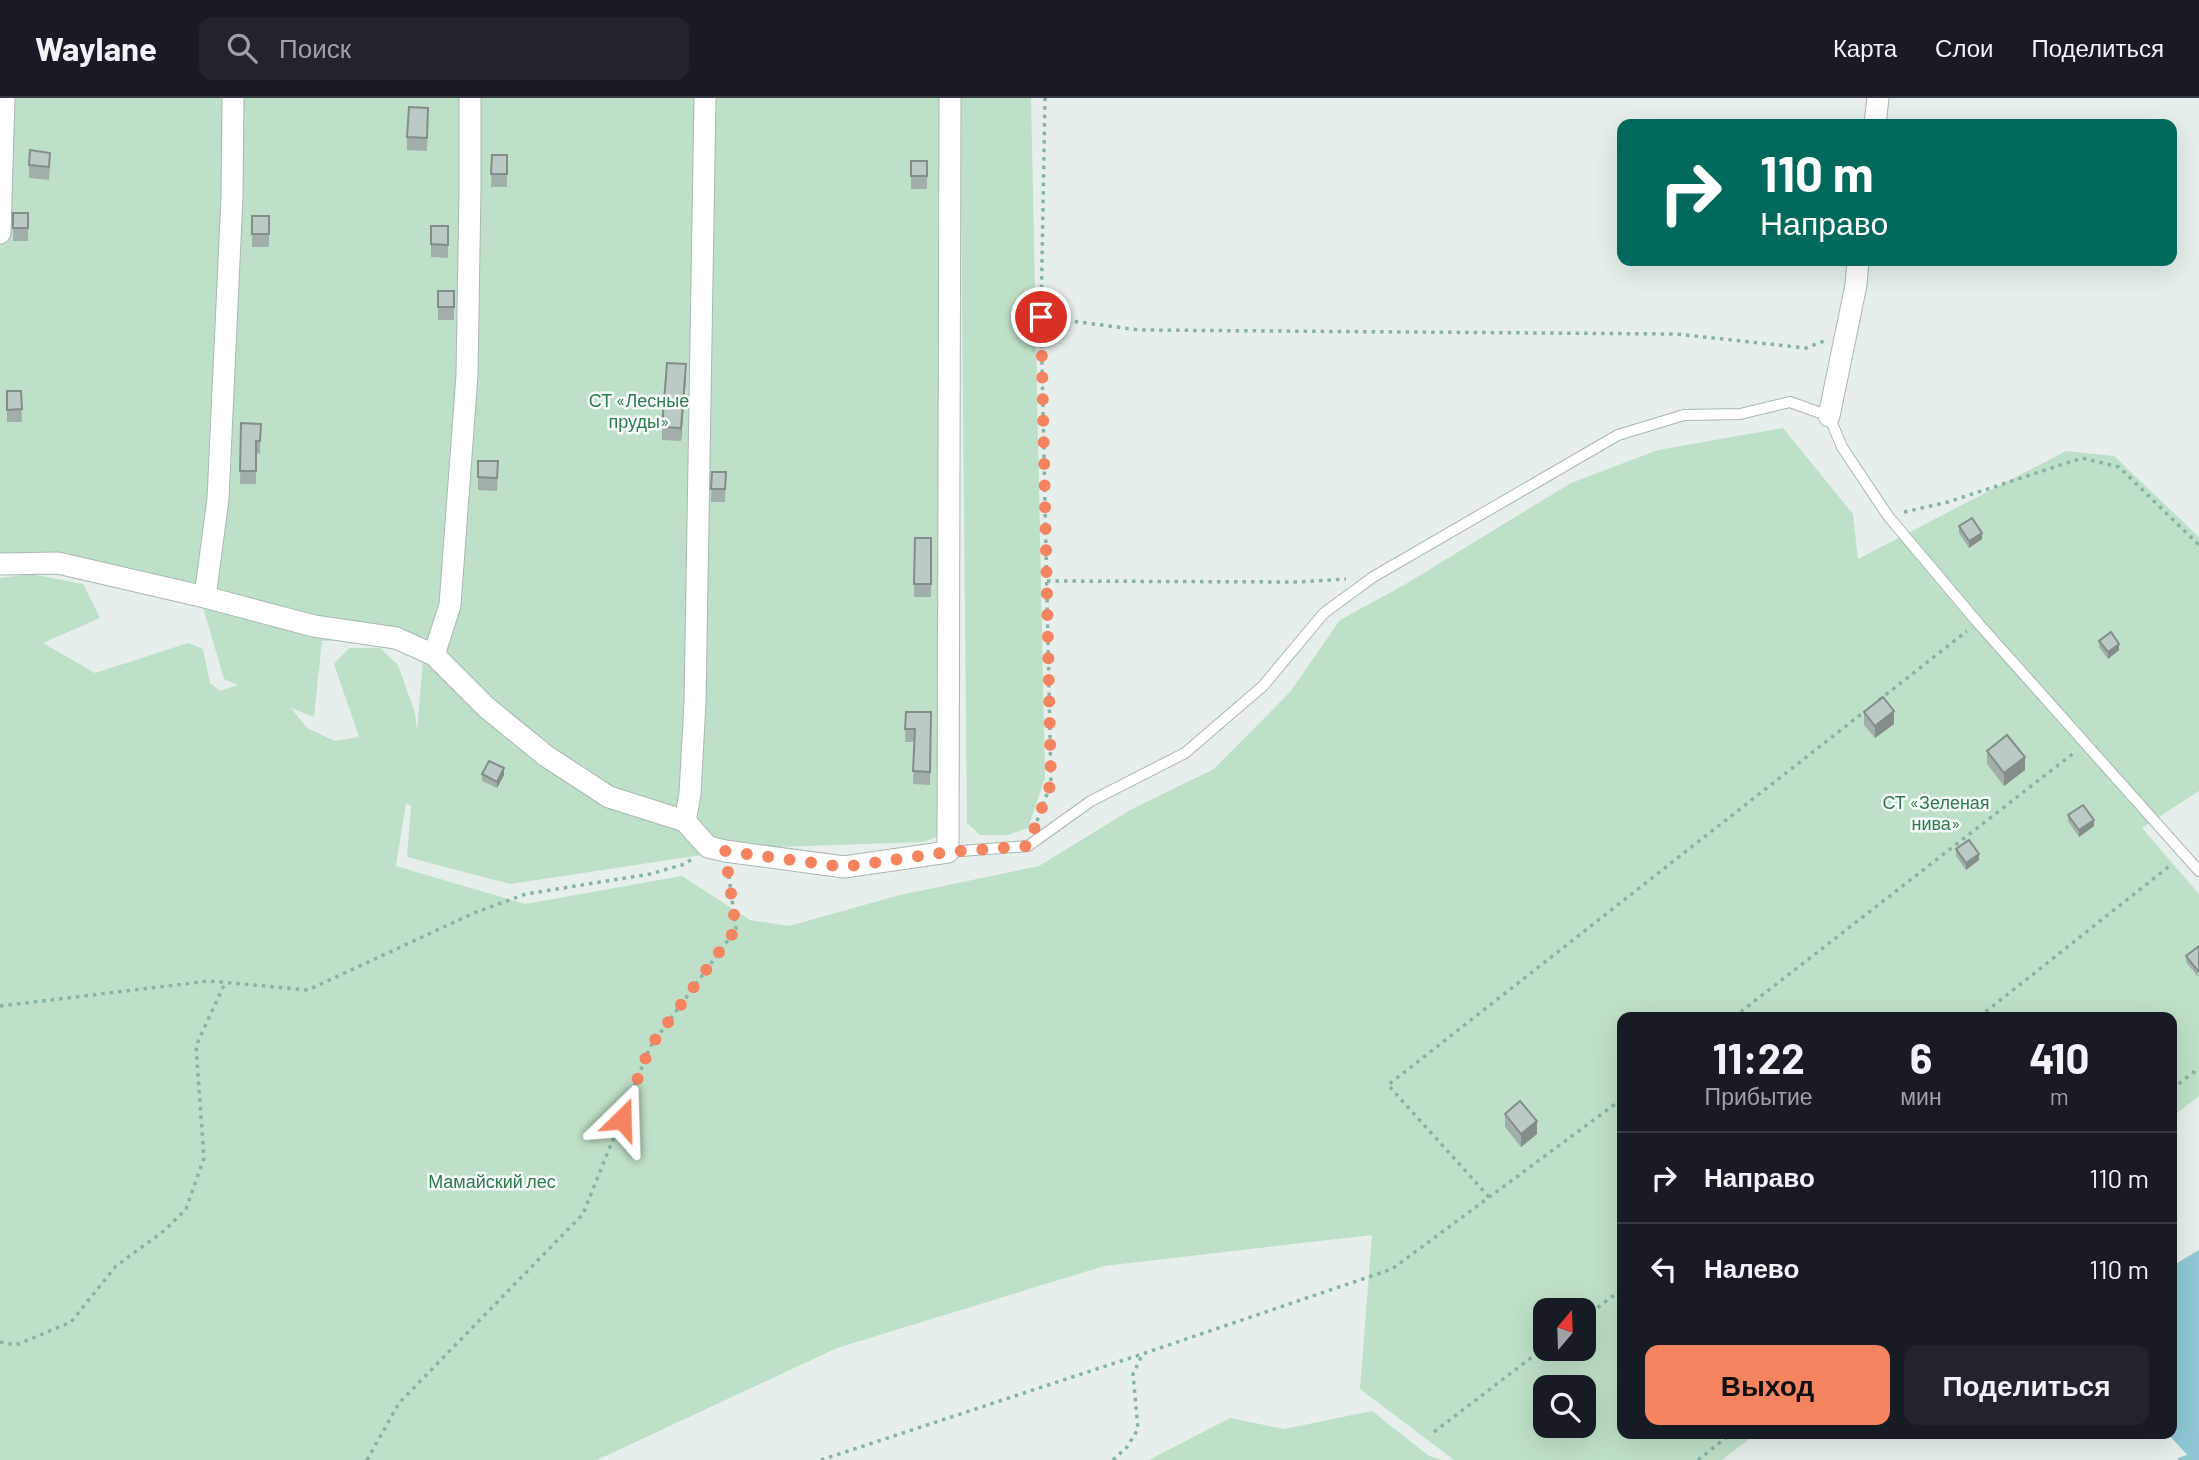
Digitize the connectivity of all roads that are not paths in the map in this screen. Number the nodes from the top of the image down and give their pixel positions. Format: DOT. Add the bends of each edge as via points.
graph roads {
  1 [pos="4,98"];
  2 [pos="233,98"];
  3 [pos="470,98"];
  4 [pos="705,98"];
  5 [pos="950,98"];
  6 [pos="1878,98"];
  7 [pos="1876,119"];
  8 [pos="0,233"];
  9 [pos="1857,266"];
  10 [pos="1829,416"];
  11 [pos="0,564"];
  12 [pos="205,597"];
  13 [pos="434,655"];
  14 [pos="685,821"];
  15 [pos="948,852"];
  16 [pos="2199,872"];
  1 -- 8 [label="street"];
  2 -- 12 [label="street" via="218,499"];
  3 -- 13 [label="street" via="467,375 450,605"];
  4 -- 14 [label="street" via="695,704"];
  5 -- 15 [label="street"];
  6 -- 7 [label="street"];
  9 -- 10 [label="street"];
  10 -- 15 [label="lane" via="1790,402 1740,414 1684,415 1618,435 1373,577 1324,613 1263,686 1185,753 1091,801 1028,846"];
  10 -- 16 [label="lane" via="1842,447 1888,516"];
  11 -- 12 [label="street" via="58,563"];
  12 -- 13 [label="street" via="314,626 396,638"];
  13 -- 14 [label="street" via="546,757 609,797"];
  14 -- 15 [label="street" via="716,849 844,867"];
}
